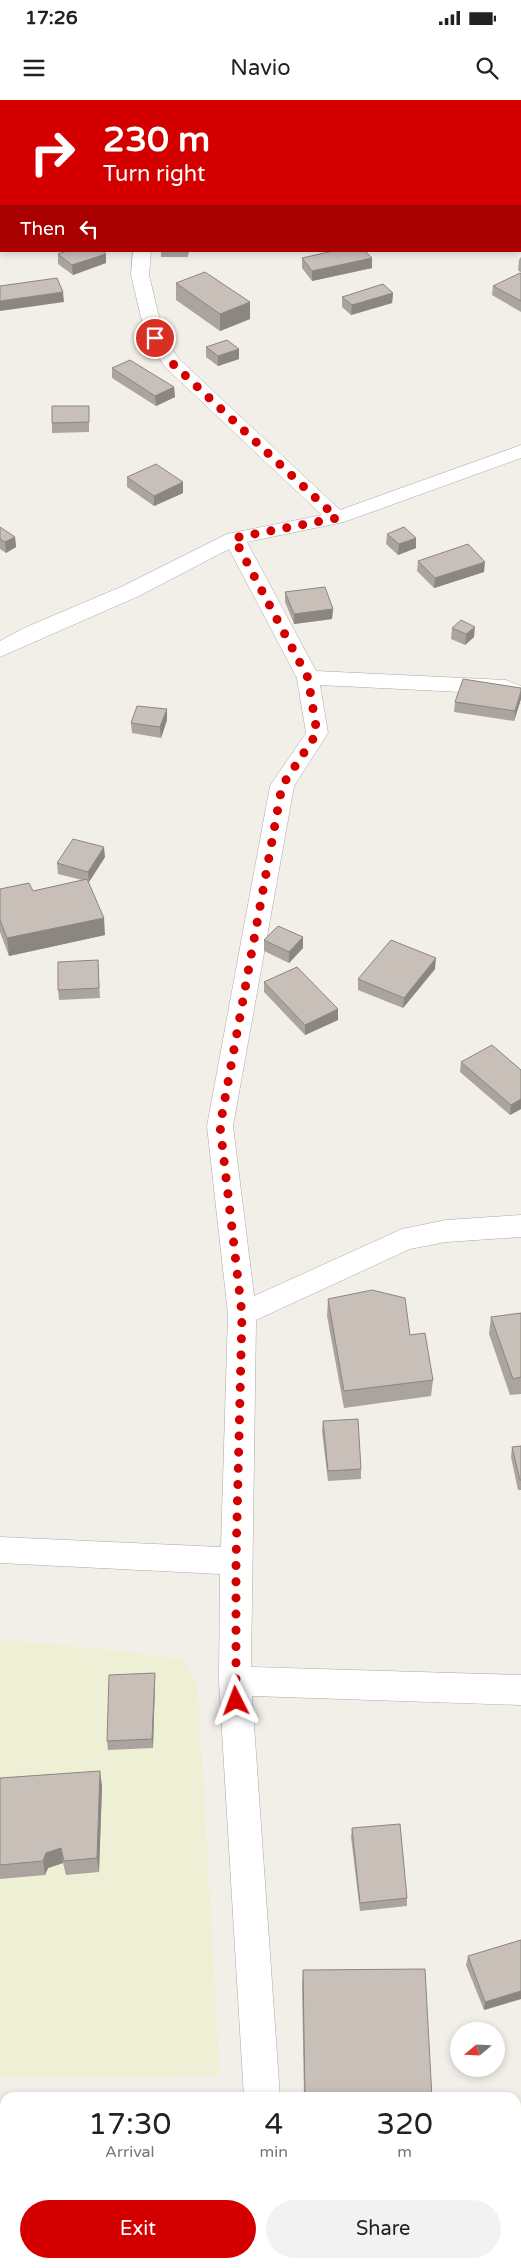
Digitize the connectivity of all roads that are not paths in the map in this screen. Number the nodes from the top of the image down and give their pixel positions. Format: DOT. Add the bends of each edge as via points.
graph roads {
  1 [pos="142,252"];
  2 [pos="521,451"];
  3 [pos="500,459"];
  4 [pos="521,469"];
  5 [pos="337,518"];
  6 [pos="234,538"];
  7 [pos="0,650"];
  8 [pos="308,678"];
  9 [pos="521,696"];
  10 [pos="521,1226"];
  11 [pos="242,1314"];
  12 [pos="0,1550"];
  13 [pos="236,1561"];
  14 [pos="235,1682"];
  15 [pos="521,1690"];
  16 [pos="262,2092"];
  1 -- 5 [label="street" via="140,275 155,338 172,363"];
  2 -- 3 [label="street"];
  3 -- 4 [label="street"];
  3 -- 5 [label="street"];
  5 -- 6 [label="street"];
  6 -- 7 [label="street" via="131,591"];
  6 -- 8 [label="street"];
  8 -- 9 [label="street" via="506,687"];
  8 -- 11 [label="street" via="317,733 282,786 220,1126"];
  10 -- 11 [label="street" via="424,1233 402,1240"];
  11 -- 13 [label="street"];
  12 -- 13 [label="street"];
  13 -- 14 [label="street"];
  14 -- 15 [label="street"];
  14 -- 16 [label="street"];
}
